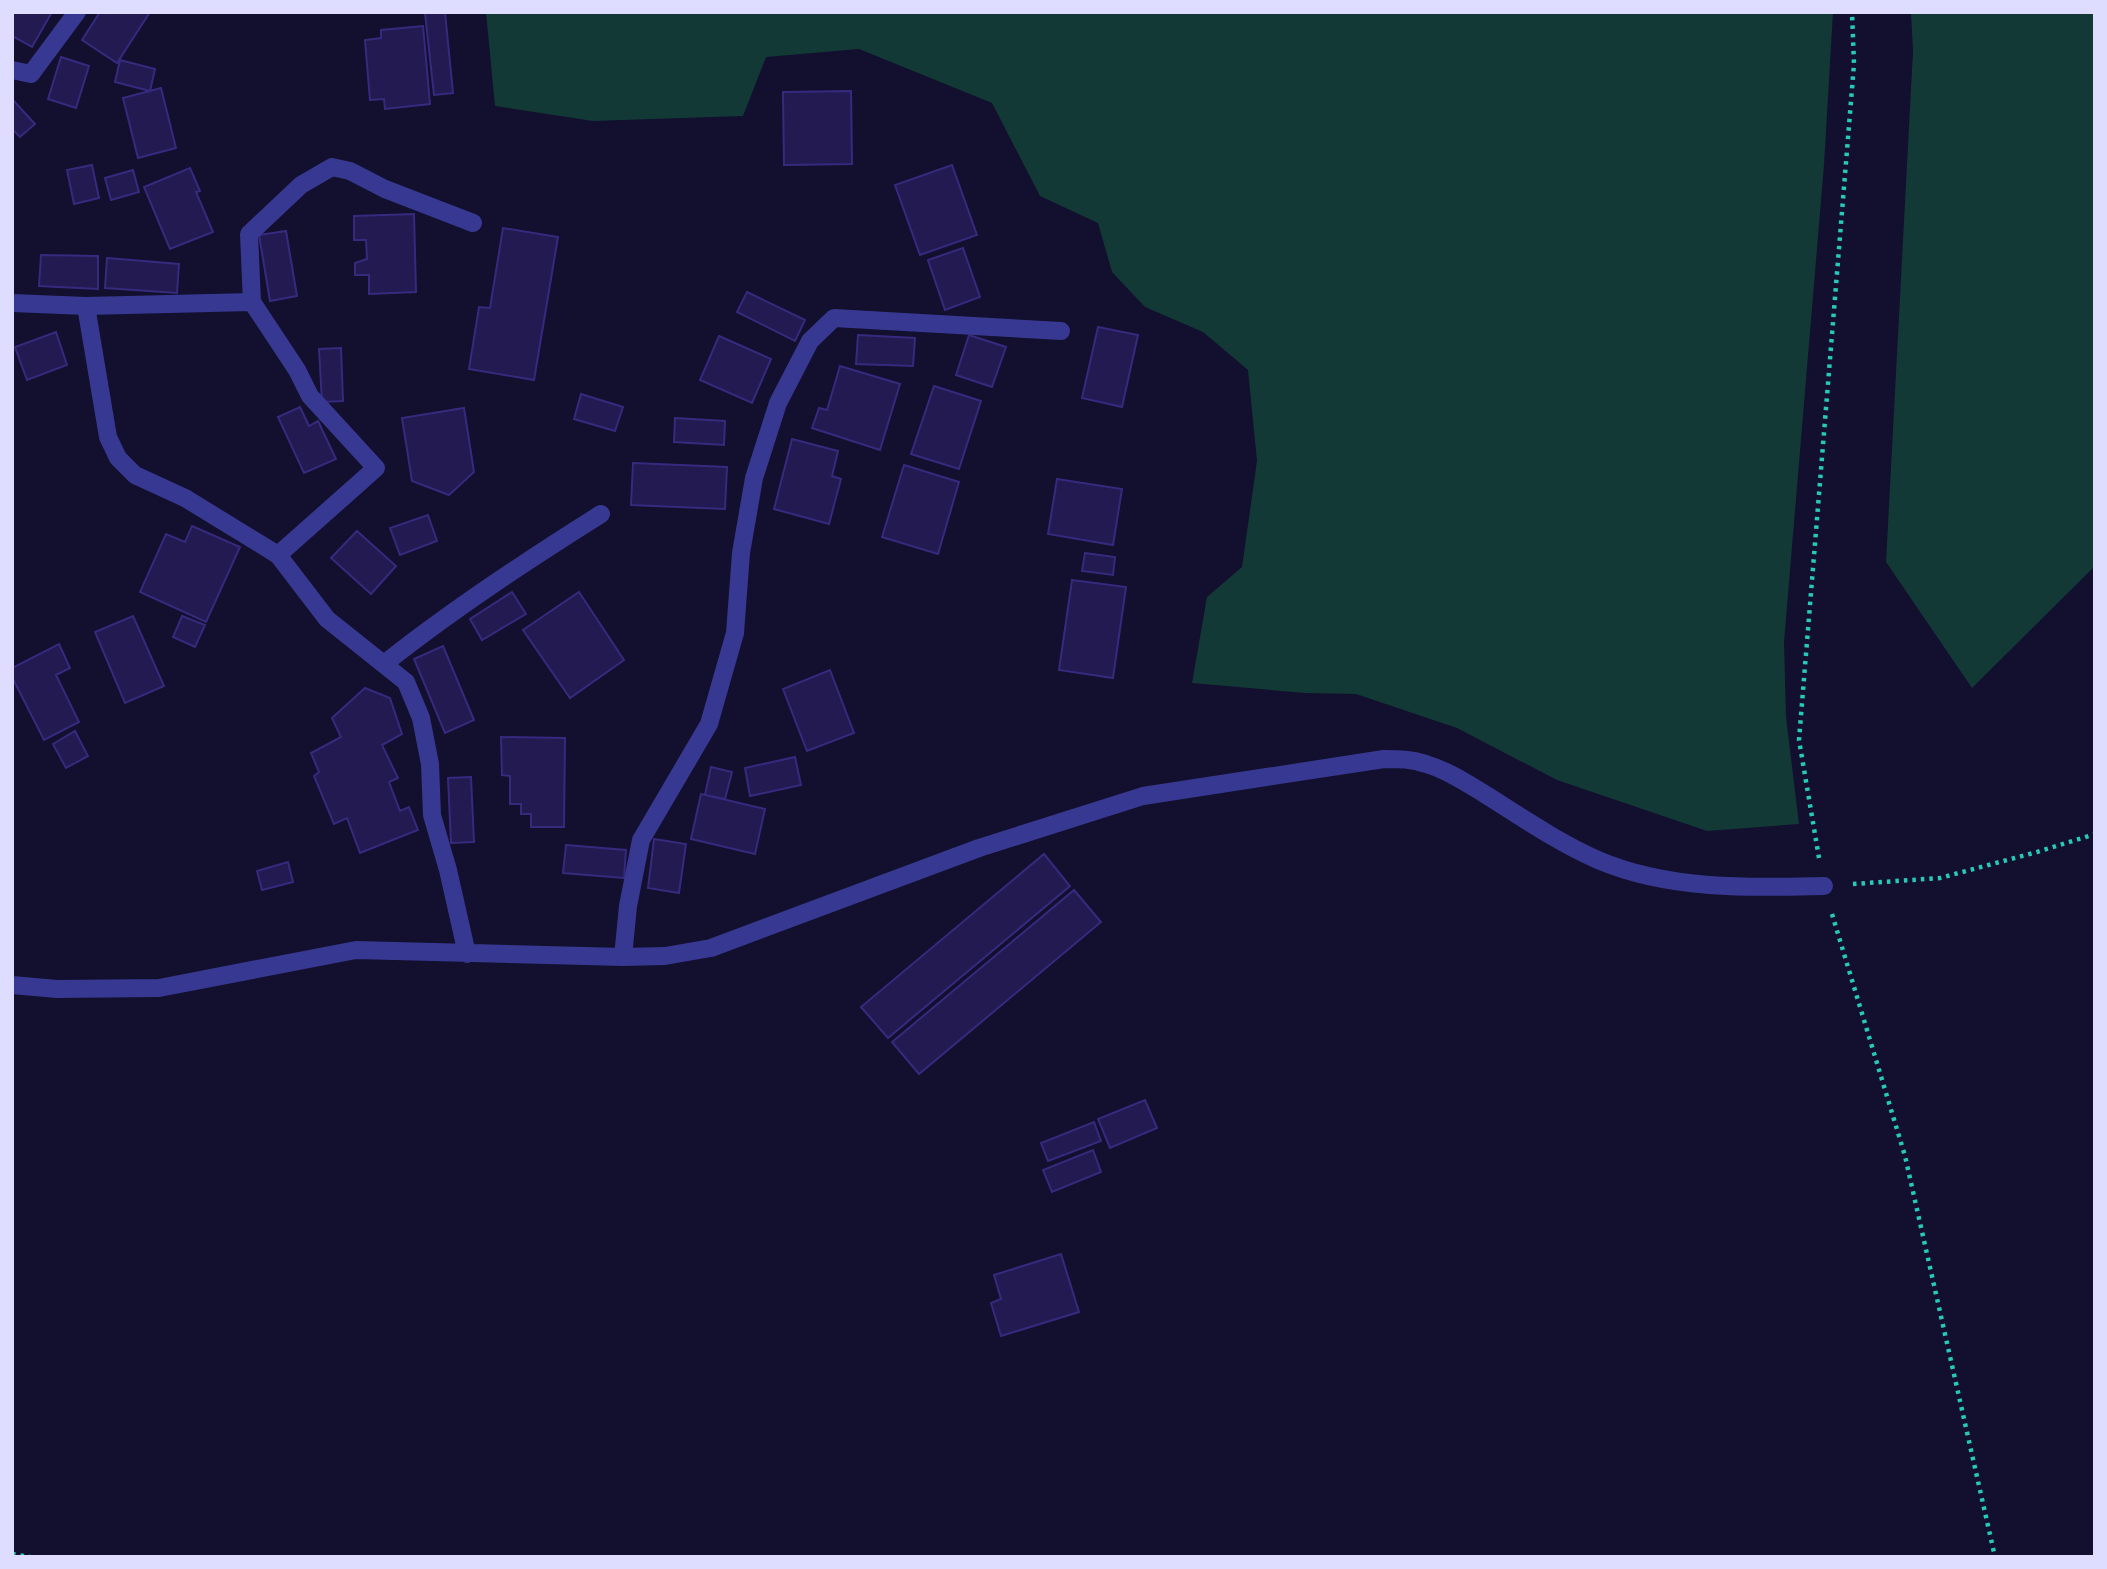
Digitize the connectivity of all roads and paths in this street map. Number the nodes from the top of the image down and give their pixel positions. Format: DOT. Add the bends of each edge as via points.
graph roads {
  1 [pos="77,12"];
  2 [pos="1852,12"];
  3 [pos="12,70"];
  4 [pos="473,223"];
  5 [pos="252,302"];
  6 [pos="12,303"];
  7 [pos="86,306"];
  8 [pos="1061,331"];
  9 [pos="601,514"];
  10 [pos="278,555"];
  11 [pos="384,664"];
  12 [pos="2095,834"];
  13 [pos="1824,887"];
  14 [pos="467,954"];
  15 [pos="623,957"];
  16 [pos="12,985"];
  17 [pos="12,1554"];
  18 [pos="30,1557"];
  19 [pos="1994,1557"];
  1 -- 3 [label="street" via="30,74"];
  2 -- 13 [label="path" via="1854,64 1799,740"];
  4 -- 5 [label="street" via="385,189 350,170 332,167 301,185 249,234"];
  5 -- 7 [label="street"];
  5 -- 10 [label="street" via="310,396 376,468"];
  6 -- 7 [label="street"];
  7 -- 10 [label="street" via="108,437 118,458 135,475 185,498"];
  8 -- 15 [label="street" via="834,318 810,341 778,403 754,478 741,553 735,633 709,724 641,840"];
  9 -- 11 [label="street" via="440,620"];
  10 -- 11 [label="street" via="327,619"];
  11 -- 14 [label="street" via="406,682 421,718 430,764 432,816"];
  12 -- 13 [label="path" via="1940,878"];
  13 -- 15 [label="street" via="1761,888 1638,874 1598,860 1455,776 1427,764 1384,759 1143,796 979,848 711,948"];
  13 -- 19 [label="path" via="1905,1156"];
  14 -- 15 [label="street"];
  14 -- 16 [label="street" via="356,950 159,988"];
  17 -- 18 [label="path"];
}
